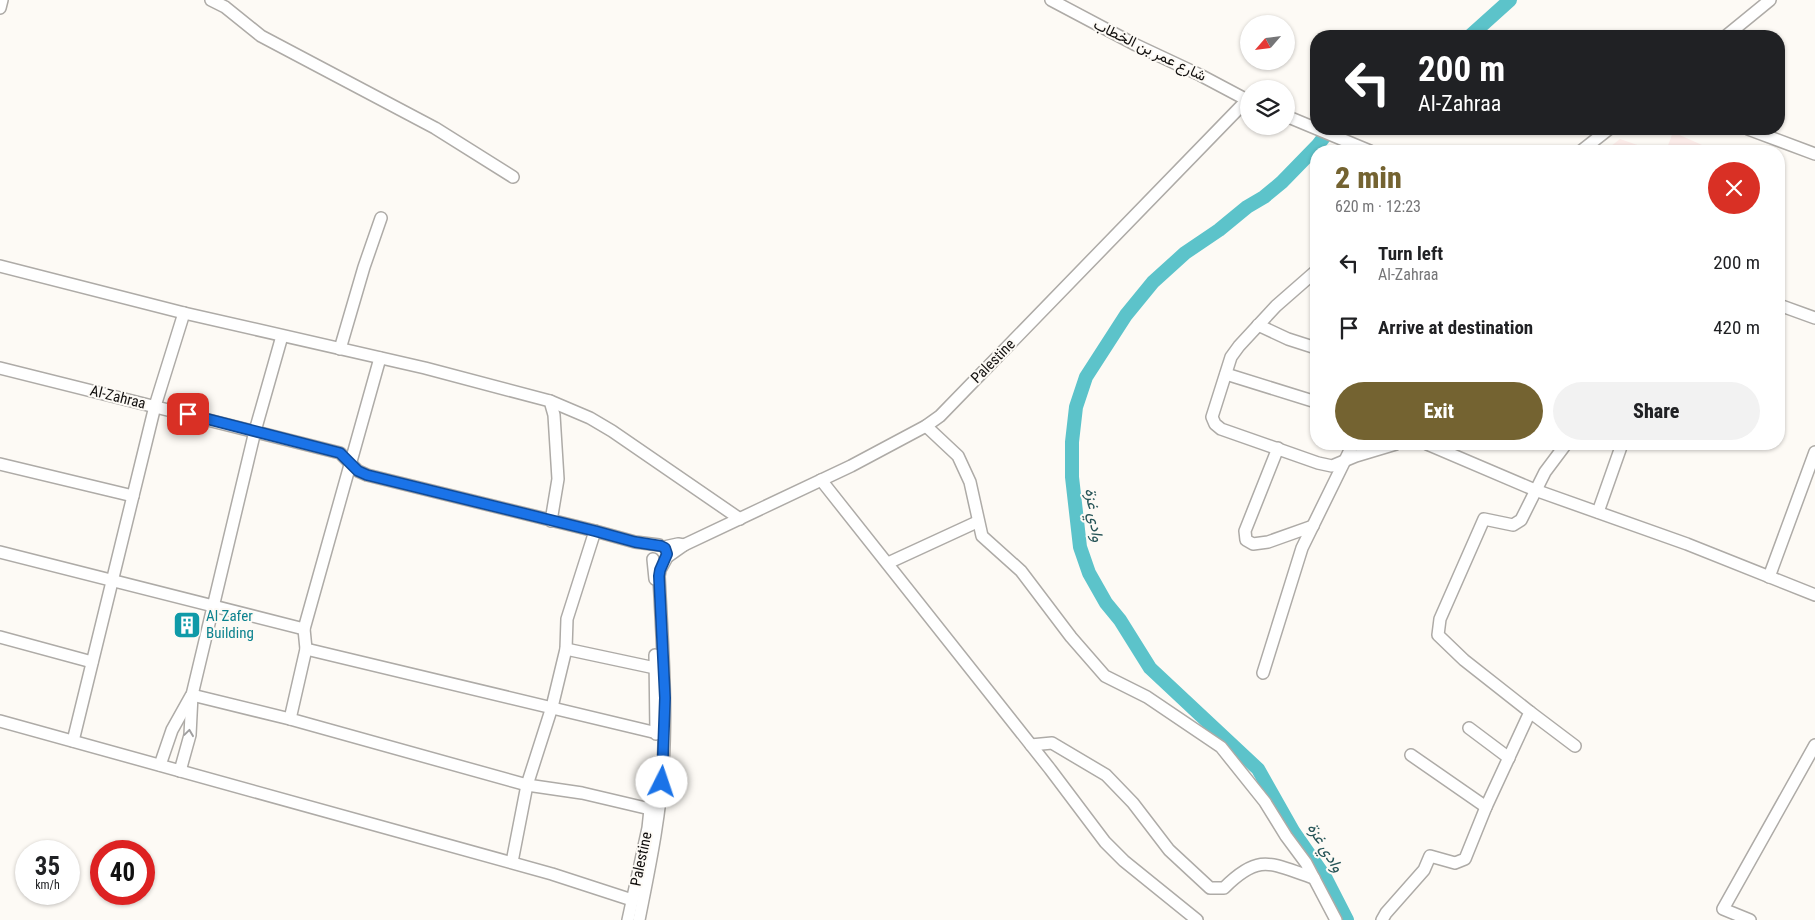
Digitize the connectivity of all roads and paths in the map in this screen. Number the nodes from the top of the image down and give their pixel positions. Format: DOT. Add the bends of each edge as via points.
graph roads {
  1 [pos="2,0"];
  2 [pos="211,0"];
  3 [pos="1051,0"];
  4 [pos="1770,0"];
  5 [pos="0,8"];
  6 [pos="1733,30"];
  7 [pos="1240,97"];
  8 [pos="1240,109"];
  9 [pos="1295,120"];
  10 [pos="1310,126"];
  11 [pos="1332,135"];
  12 [pos="1601,135"];
  13 [pos="1764,135"];
  14 [pos="1356,145"];
  15 [pos="1589,145"];
  16 [pos="1815,154"];
  17 [pos="513,177"];
  18 [pos="381,218"];
  19 [pos="0,266"];
  20 [pos="1310,276"];
  21 [pos="1785,306"];
  22 [pos="184,313"];
  23 [pos="1815,318"];
  24 [pos="1258,325"];
  25 [pos="282,336"];
  26 [pos="1310,346"];
  27 [pos="340,349"];
  28 [pos="380,358"];
  29 [pos="0,368"];
  30 [pos="1226,374"];
  31 [pos="1310,400"];
  32 [pos="550,401"];
  33 [pos="154,406"];
  34 [pos="926,426"];
  35 [pos="255,431"];
  36 [pos="1278,448"];
  37 [pos="1350,450"];
  38 [pos="1376,450"];
  39 [pos="1441,450"];
  40 [pos="1562,450"];
  41 [pos="1620,450"];
  42 [pos="1815,452"];
  43 [pos="1343,463"];
  44 [pos="0,464"];
  45 [pos="352,465"];
  46 [pos="821,480"];
  47 [pos="1535,490"];
  48 [pos="133,496"];
  49 [pos="1598,512"];
  50 [pos="740,519"];
  51 [pos="550,521"];
  52 [pos="977,522"];
  53 [pos="1313,526"];
  54 [pos="595,531"];
  55 [pos="635,542"];
  56 [pos="0,552"];
  57 [pos="664,552"];
  58 [pos="652,557"];
  59 [pos="888,563"];
  60 [pos="1770,577"];
  61 [pos="112,581"];
  62 [pos="1815,595"];
  63 [pos="213,607"];
  64 [pos="304,629"];
  65 [pos="0,637"];
  66 [pos="306,649"];
  67 [pos="566,649"];
  68 [pos="92,662"];
  69 [pos="656,668"];
  70 [pos="1263,672"];
  71 [pos="192,695"];
  72 [pos="552,707"];
  73 [pos="1530,712"];
  74 [pos="290,719"];
  75 [pos="0,721"];
  76 [pos="1469,728"];
  77 [pos="656,733"];
  78 [pos="73,740"];
  79 [pos="1031,746"];
  80 [pos="1575,746"];
  81 [pos="1815,746"];
  82 [pos="1412,754"];
  83 [pos="1509,758"];
  84 [pos="160,765"];
  85 [pos="180,771"];
  86 [pos="527,784"];
  87 [pos="1486,807"];
  88 [pos="650,809"];
  89 [pos="512,862"];
  90 [pos="1314,878"];
  91 [pos="632,900"];
  92 [pos="628,920"];
  93 [pos="639,920"];
  94 [pos="1197,920"];
  95 [pos="1336,920"];
  96 [pos="1382,920"];
  97 [pos="1750,920"];
  1 -- 5 [label="street"];
  2 -- 17 [label="street" via="262,36 435,128"];
  3 -- 7 [label="street, شارع عمر بن الخطاب"];
  4 -- 6 [label="street"];
  8 -- 34 [label="street, Palestine" via="940,416"];
  9 -- 10 [label="street"];
  11 -- 14 [label="street"];
  12 -- 15 [label="street"];
  13 -- 16 [label="street"];
  18 -- 27 [label="street"];
  19 -- 22 [label="street"];
  20 -- 24 [label="street"];
  21 -- 23 [label="street"];
  22 -- 25 [label="street"];
  22 -- 33 [label="street"];
  24 -- 26 [label="street"];
  24 -- 30 [label="street" via="1231,357"];
  25 -- 27 [label="street"];
  25 -- 35 [label="street"];
  27 -- 28 [label="street"];
  28 -- 32 [label="street"];
  28 -- 45 [label="street"];
  29 -- 33 [label="street, Al-Zahraa"];
  30 -- 31 [label="street"];
  30 -- 36 [label="street" via="1212,417 1215,424 1221,429"];
  32 -- 50 [label="street" via="612,431"];
  32 -- 51 [label="street" via="554,415 558,479"];
  33 -- 35 [label="street, Al-Zahraa"];
  33 -- 48 [label="street"];
  34 -- 46 [label="street, Palestine"];
  34 -- 90 [label="street" via="958,456 970,482 982,536 1021,571 1070,637 1105,676 1147,697 1221,747 1265,802"];
  35 -- 45 [label="street, Al-Zahraa" via="340,453"];
  35 -- 63 [label="street"];
  36 -- 43 [label="street" via="1318,463 1332,466"];
  36 -- 53 [label="street" via="1245,531 1246,540 1253,544 1268,542"];
  37 -- 43 [label="street"];
  38 -- 43 [label="street"];
  39 -- 47 [label="street"];
  40 -- 47 [label="street"];
  41 -- 49 [label="street"];
  42 -- 60 [label="street"];
  43 -- 53 [label="street"];
  44 -- 48 [label="street"];
  45 -- 51 [label="street, Al-Zahraa" via="367,475"];
  45 -- 64 [label="street"];
  46 -- 50 [label="street, Palestine"];
  46 -- 59 [label="street"];
  47 -- 49 [label="street"];
  47 -- 73 [label="street" via="1521,520 1513,525 1484,519 1440,619 1438,635"];
  48 -- 61 [label="street"];
  49 -- 60 [label="street"];
  50 -- 57 [label="street, Palestine"];
  51 -- 54 [label="street, Al-Zahraa"];
  52 -- 59 [label="street"];
  53 -- 70 [label="street" via="1302,548"];
  54 -- 55 [label="street, Al-Zahraa"];
  54 -- 67 [label="street" via="567,619"];
  55 -- 57 [label="street, Al-Zahraa"];
  55 -- 58 [label="street, Al-Zahraa"];
  56 -- 61 [label="street"];
  57 -- 58 [label="street" via="659,562"];
  57 -- 93 [label="street" via="659,576 665,698 663,766 657,830"];
  58 -- 69 [label="street, Palestine"];
  59 -- 79 [label="street"];
  60 -- 62 [label="street"];
  61 -- 63 [label="street"];
  61 -- 68 [label="street"];
  63 -- 64 [label="street"];
  63 -- 71 [label="street"];
  64 -- 66 [label="street"];
  65 -- 68 [label="street"];
  66 -- 72 [label="street"];
  66 -- 74 [label="street"];
  67 -- 69 [label="street"];
  67 -- 72 [label="street"];
  68 -- 78 [label="street"];
  69 -- 77 [label="street, Palestine"];
  71 -- 74 [label="street"];
  71 -- 84 [label="street" via="172,730"];
  85 -- 71 [label="street, one-way" via="190,735"];
  72 -- 77 [label="street"];
  72 -- 86 [label="street"];
  73 -- 80 [label="street"];
  73 -- 83 [label="street"];
  74 -- 86 [label="street"];
  75 -- 78 [label="street"];
  76 -- 83 [label="street"];
  77 -- 88 [label="street, Palestine"];
  78 -- 84 [label="street"];
  79 -- 90 [label="street" via="1052,743 1106,775 1133,803 1169,850 1210,888 1224,888 1238,874 1267,863"];
  79 -- 94 [label="street" via="1105,842"];
  81 -- 97 [label="street" via="1723,909"];
  82 -- 87 [label="street"];
  83 -- 87 [label="street"];
  84 -- 85 [label="street"];
  85 -- 89 [label="street"];
  86 -- 88 [label="street"];
  86 -- 89 [label="street"];
  87 -- 96 [label="street" via="1465,859 1455,863 1430,856 1424,870"];
  88 -- 91 [label="street, Palestine"];
  89 -- 91 [label="street"];
  90 -- 95 [label="street"];
  91 -- 92 [label="street, Palestine"];
}
